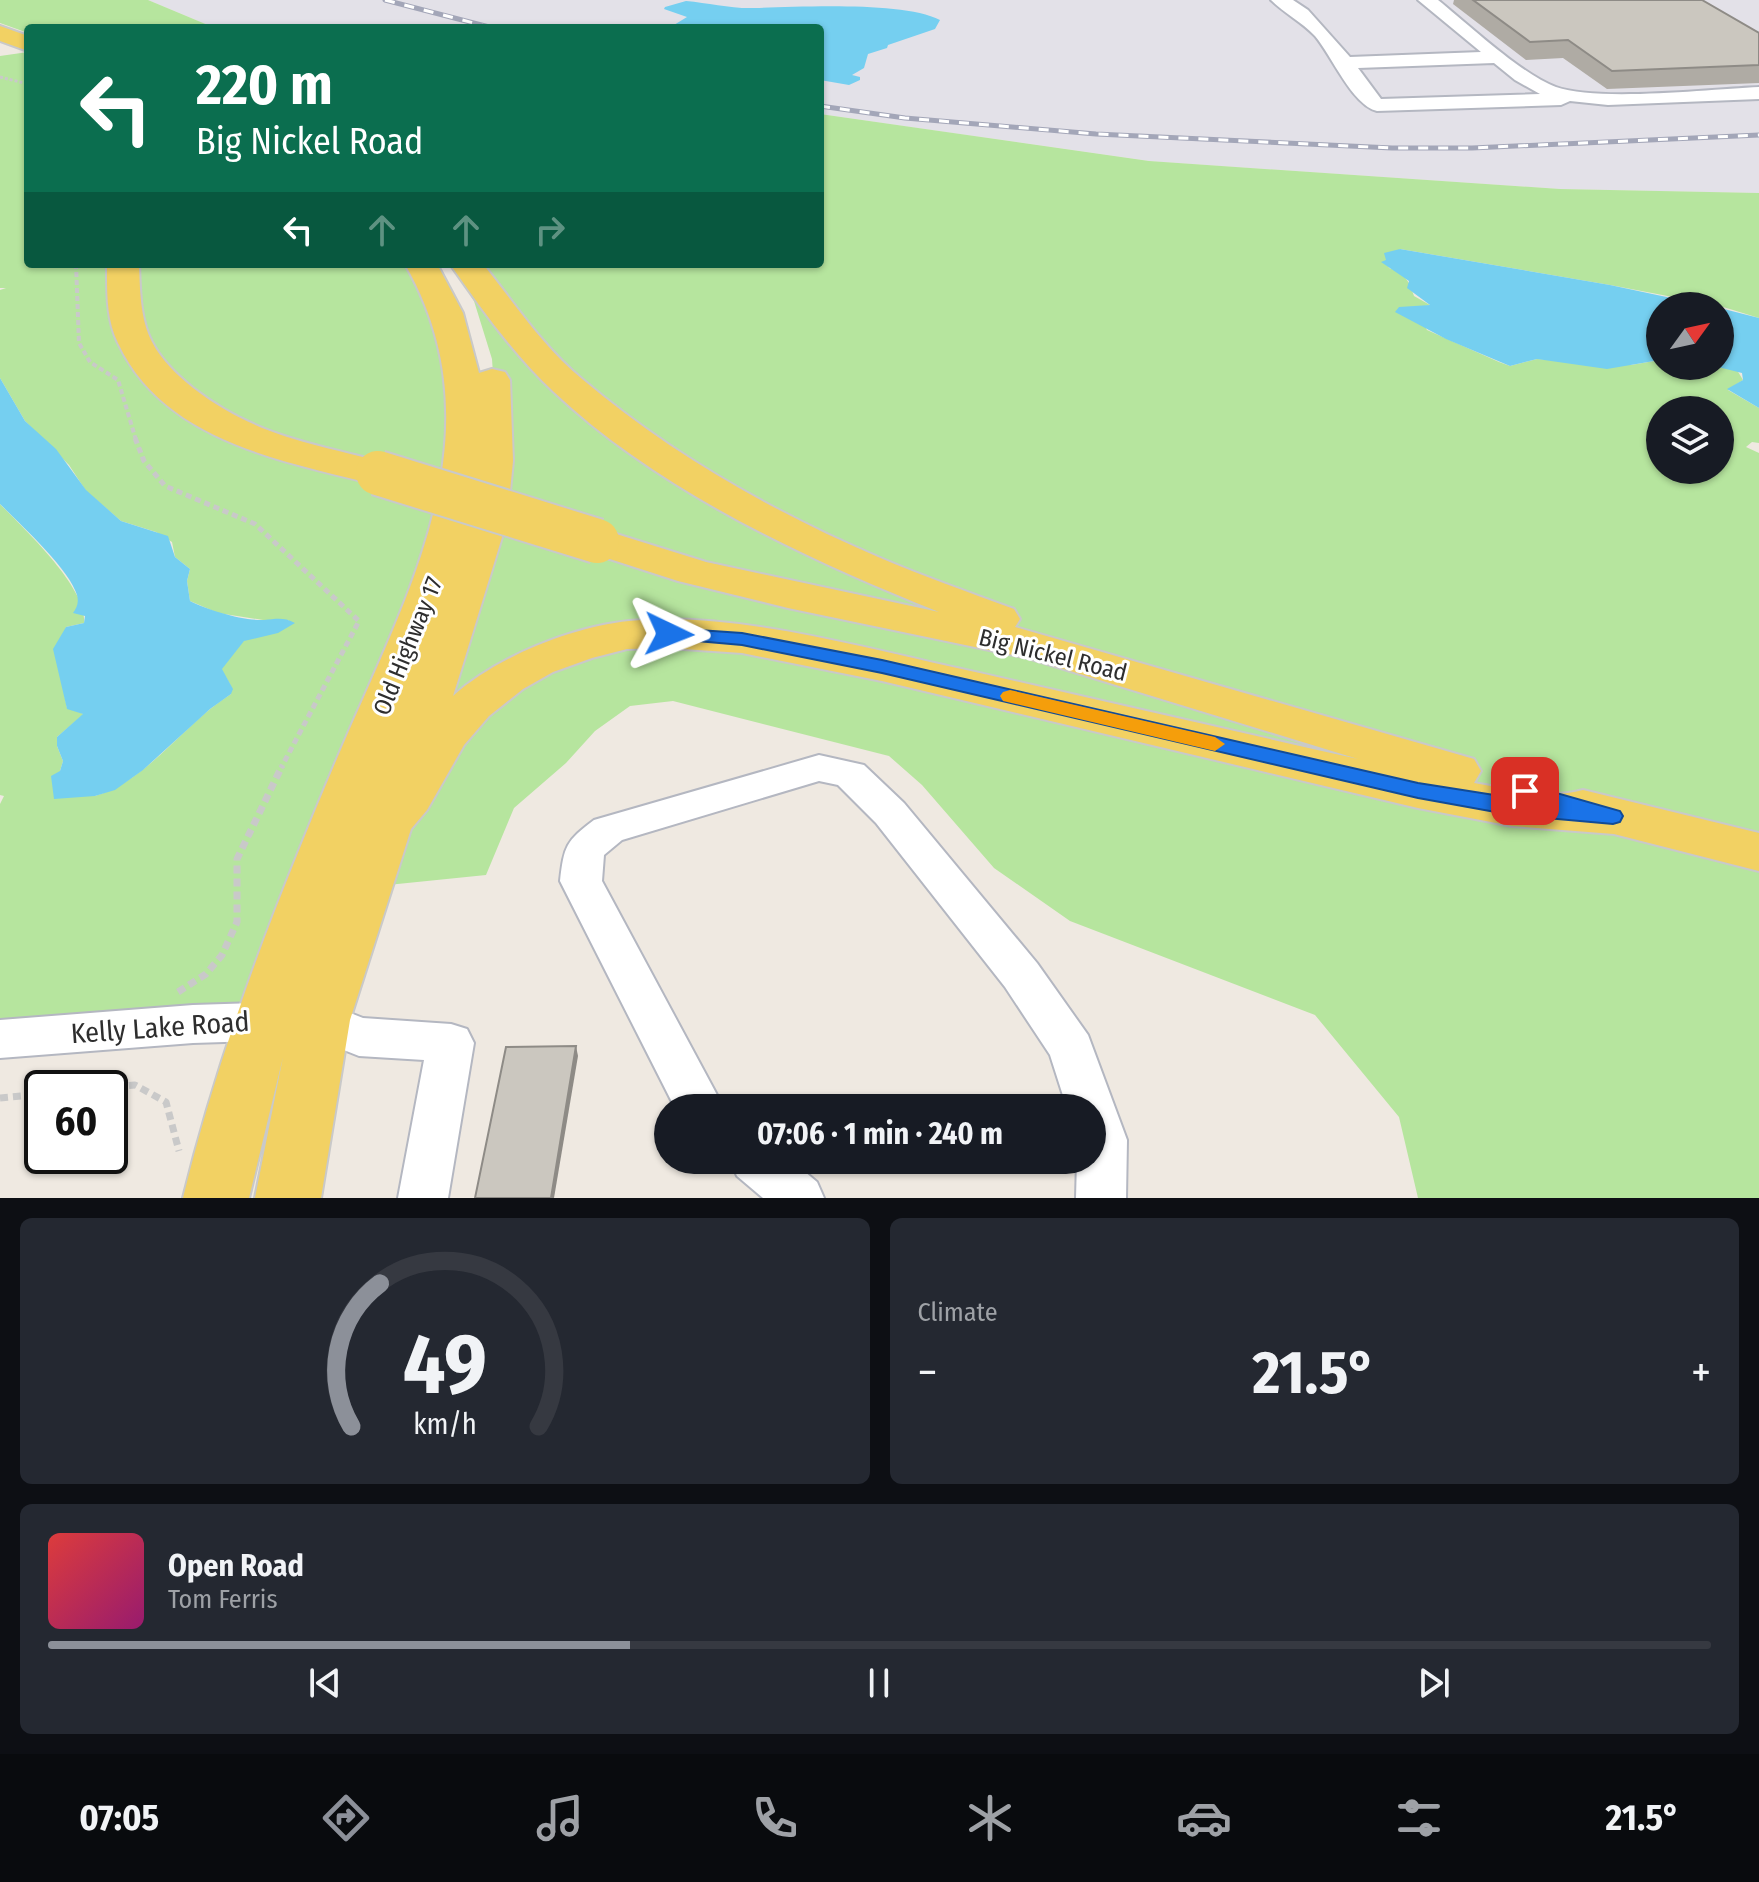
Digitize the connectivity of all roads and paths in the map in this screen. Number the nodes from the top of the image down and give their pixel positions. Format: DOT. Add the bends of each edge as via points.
graph roads {
  1 [pos="1280,0"];
  2 [pos="1427,0"];
  3 [pos="0,23"];
  4 [pos="24,32"];
  5 [pos="0,33"];
  6 [pos="24,42"];
  7 [pos="1499,57"];
  8 [pos="1343,63"];
  9 [pos="0,77"];
  10 [pos="24,83"];
  11 [pos="1759,93"];
  12 [pos="1569,96"];
  13 [pos="76,268"];
  14 [pos="123,268"];
  15 [pos="152,268"];
  16 [pos="401,268"];
  17 [pos="426,268"];
  18 [pos="469,268"];
  19 [pos="445,284"];
  20 [pos="362,468"];
  21 [pos="1036,645"];
  22 [pos="1613,816"];
  23 [pos="386,823"];
  24 [pos="1759,852"];
  25 [pos="206,974"];
  26 [pos="291,1020"];
  27 [pos="0,1039"];
  28 [pos="128,1086"];
  29 [pos="693,1094"];
  30 [pos="1087,1094"];
  31 [pos="24,1096"];
  32 [pos="0,1098"];
  33 [pos="771,1174"];
  34 [pos="1101,1174"];
  35 [pos="197,1179"];
  36 [pos="288,1198"];
  37 [pos="423,1198"];
  38 [pos="799,1198"];
  39 [pos="1101,1198"];
  1 -- 8 [label="street" via="1313,25"];
  2 -- 7 [label="street"];
  3 -- 4 [label="main road"];
  5 -- 6 [label="main road"];
  7 -- 8 [label="street"];
  7 -- 12 [label="street" via="1535,85"];
  8 -- 12 [label="street" via="1363,95 1384,106"];
  9 -- 10 [label="path"];
  11 -- 12 [label="street"];
  13 -- 25 [label="path" via="79,343 90,362 118,380 150,474 175,493 255,524 359,621 237,859 237,922 222,955"];
  14 -- 20 [label="main road" via="123,302 136,344 208,417 269,446"];
  15 -- 20 [label="main road" via="147,284 151,310 166,343 192,372 231,407"];
  16 -- 19 [label="main road" via="413,285"];
  17 -- 19 [label="main road, Old Highway 17"];
  18 -- 21 [label="main road" via="558,376 667,462 768,522 864,567 992,615"];
  19 -- 23 [label="main road, Old Highway 17" via="472,301 490,359 495,449 490,508"];
  19 -- 26 [label="main road, Old Highway 17" via="466,413 462,474 446,551 340,816"];
  20 -- 21 [label="main road, Big Nickel Road, bridge" via="693,572"];
  21 -- 22 [label="main road, Big Nickel Road"];
  22 -- 23 [label="main road" via="1512,808 1418,790 882,666 742,639 669,634 627,635 576,648 506,678 445,735 409,797"];
  22 -- 24 [label="main road, Big Nickel Road"];
  23 -- 26 [label="main road, Old Highway 17"];
  26 -- 27 [label="street, Kelly Lake Road"];
  26 -- 35 [label="main road"];
  26 -- 36 [label="main road"];
  26 -- 37 [label="street" via="359,1037 451,1043"];
  28 -- 35 [label="path" via="166,1102 180,1148"];
  29 -- 30 [label="street" via="581,881 584,849 608,830 819,768 850,774 953,889 1071,1049"];
  31 -- 32 [label="path"];
  33 -- 38 [label="street"];
  34 -- 39 [label="street"];
}
